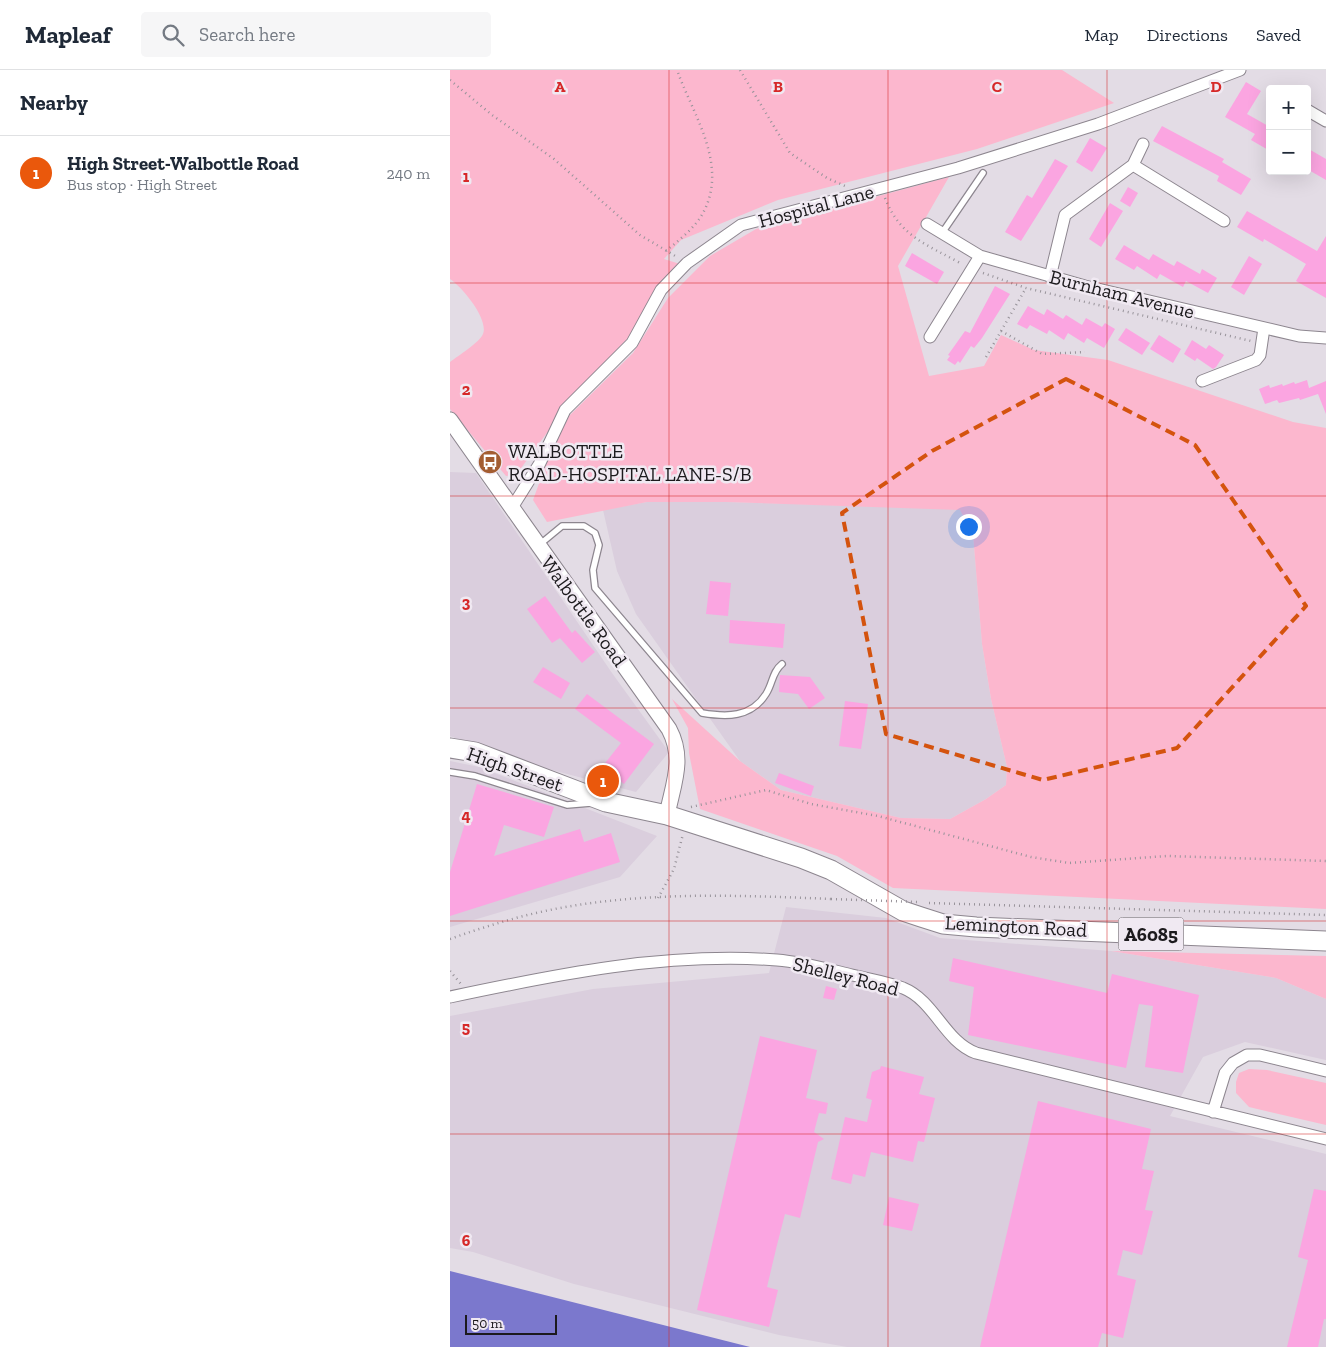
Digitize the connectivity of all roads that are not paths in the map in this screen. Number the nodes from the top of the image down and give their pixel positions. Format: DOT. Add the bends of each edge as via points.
graph roads {
  1 [pos="1240,70"];
  2 [pos="1311,112"];
  3 [pos="1326,120"];
  4 [pos="1143,144"];
  5 [pos="1133,166"];
  6 [pos="983,173"];
  7 [pos="1224,221"];
  8 [pos="927,224"];
  9 [pos="942,233"];
  10 [pos="980,256"];
  11 [pos="1050,277"];
  12 [pos="1264,328"];
  13 [pos="930,337"];
  14 [pos="1326,338"];
  15 [pos="1202,381"];
  16 [pos="453,429"];
  17 [pos="513,506"];
  18 [pos="537,546"];
  19 [pos="782,664"];
  20 [pos="450,748"];
  21 [pos="450,772"];
  22 [pos="606,802"];
  23 [pos="666,815"];
  24 [pos="1326,941"];
  25 [pos="450,997"];
  26 [pos="1326,1070"];
  27 [pos="1214,1112"];
  28 [pos="1326,1139"];
  1 -- 17 [label="street, Hospital Lane" via="1098,124 958,168 741,225 688,263 661,290 632,343 565,410 540,463"];
  2 -- 3 [label="street"];
  4 -- 5 [label="street"];
  5 -- 7 [label="street"];
  5 -- 11 [label="street" via="1065,215"];
  6 -- 9 [label="lane"];
  8 -- 9 [label="street, Burnham Avenue"];
  9 -- 10 [label="street, Burnham Avenue"];
  10 -- 11 [label="street, Burnham Avenue"];
  10 -- 13 [label="street"];
  11 -- 12 [label="street, Burnham Avenue"];
  12 -- 14 [label="street, Burnham Avenue"];
  12 -- 15 [label="street" via="1260,355 1256,360"];
  16 -- 17 [label="street, Walbottle Road"];
  17 -- 18 [label="street, Walbottle Road"];
  18 -- 19 [label="lane" via="562,526 584,526 595,533 600,545 593,570 595,588 702,713 737,715 754,708 766,694 775,669"];
  18 -- 23 [label="street, Walbottle Road" via="675,740 678,765"];
  20 -- 22 [label="main road, High Street / A6085" via="475,752"];
  21 -- 22 [label="lane" via="475,776 567,805"];
  22 -- 23 [label="main road, High Street / A6085"];
  23 -- 24 [label="main road, Lemington Road / A6085" via="685,815 831,870 903,910 943,924 976,928"];
  25 -- 27 [label="street, Shelley Road" via="599,968 648,963 732,958 795,963 904,988 921,1000 962,1046 976,1053"];
  26 -- 27 [label="street" via="1247,1055 1233,1063 1225,1073"];
  27 -- 28 [label="street, Shelley Road"];
}
